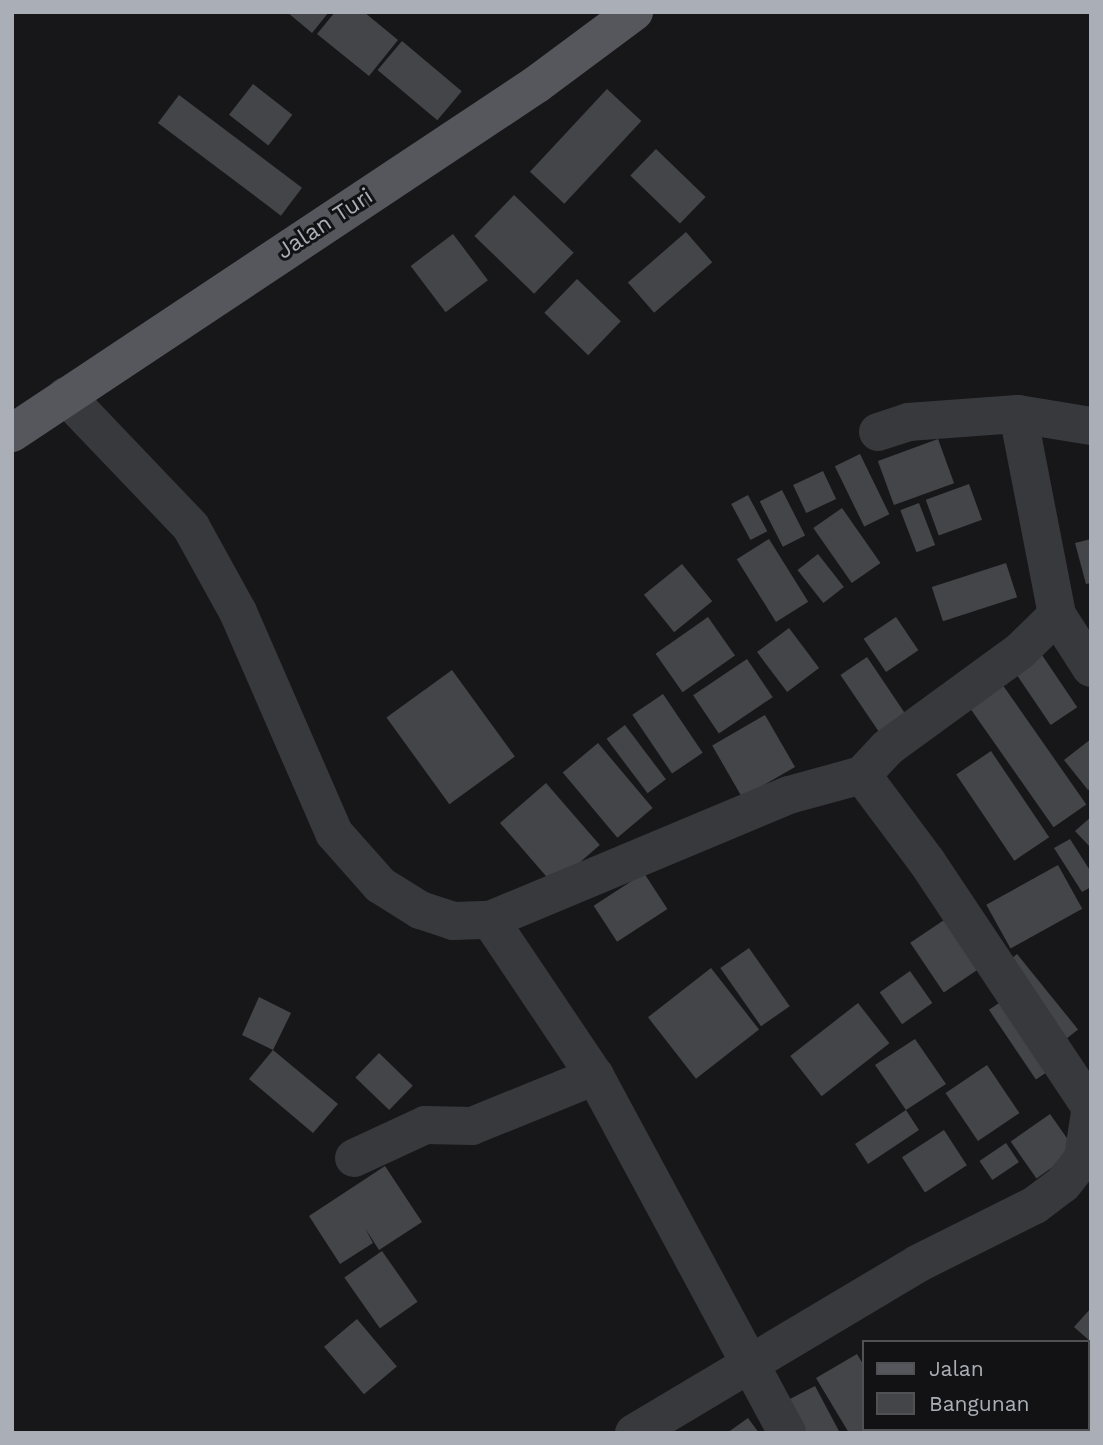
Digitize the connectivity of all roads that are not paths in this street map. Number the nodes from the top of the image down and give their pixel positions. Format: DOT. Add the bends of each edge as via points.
graph roads {
  1 [pos="634,12"];
  2 [pos="66,396"];
  3 [pos="1018,414"];
  4 [pos="1091,426"];
  5 [pos="878,432"];
  6 [pos="12,433"];
  7 [pos="1057,615"];
  8 [pos="1091,668"];
  9 [pos="862,775"];
  10 [pos="490,920"];
  11 [pos="595,1076"];
  12 [pos="1091,1106"];
  13 [pos="355,1158"];
  14 [pos="1087,1162"];
  15 [pos="750,1363"];
  16 [pos="634,1433"];
  17 [pos="788,1433"];
  1 -- 2 [label="main road, Jalan Turi" via="537,84"];
  2 -- 6 [label="main road, Jalan Turi"];
  2 -- 10 [label="street" via="191,527 238,612 334,834 380,885 420,910 453,921"];
  3 -- 4 [label="street"];
  3 -- 5 [label="street" via="908,422"];
  3 -- 7 [label="street"];
  7 -- 8 [label="street"];
  7 -- 9 [label="street" via="1020,651 887,748"];
  9 -- 10 [label="street" via="789,795"];
  9 -- 12 [label="street" via="927,862"];
  10 -- 11 [label="street"];
  11 -- 13 [label="street" via="472,1126 425,1125"];
  11 -- 15 [label="street"];
  12 -- 14 [label="street"];
  14 -- 15 [label="street" via="1035,1205 917,1264"];
  15 -- 16 [label="street"];
  15 -- 17 [label="street"];
}
